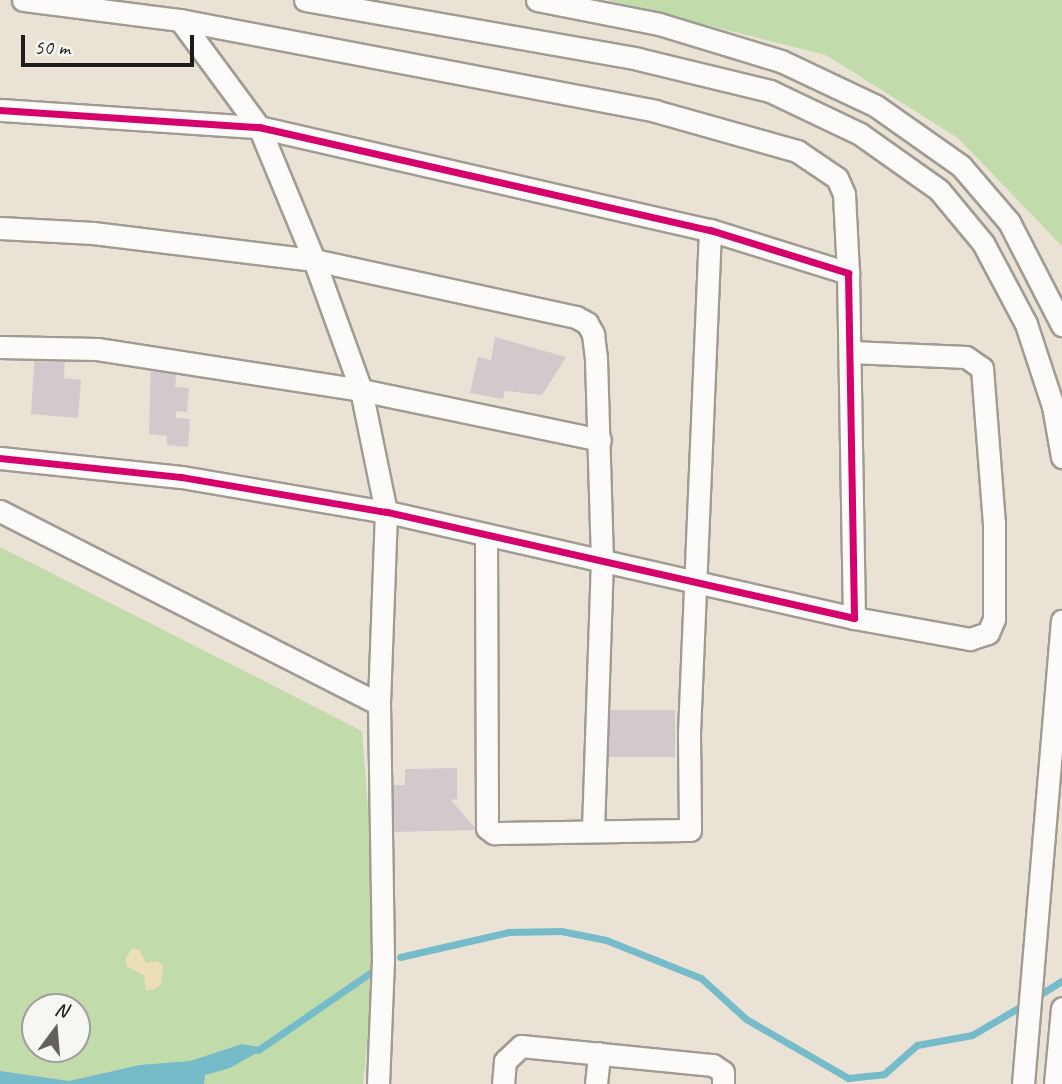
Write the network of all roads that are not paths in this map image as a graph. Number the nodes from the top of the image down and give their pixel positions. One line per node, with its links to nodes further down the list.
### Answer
1 (23, 0): 4 (street)
2 (305, 0): 17 (street)
3 (537, 0): 11 (street)
4 (180, 20): 6 (street); 10 (street)
5 (0, 110): 6 (street)
6 (259, 127): 8 (street); 9 (street)
7 (0, 228): 9 (street)
8 (710, 230): 10 (street); 22 (street)
9 (314, 260): 14 (street); 15 (street)
10 (848, 273): 13 (street)
11 (1062, 325)
12 (0, 348): 14 (street)
13 (852, 352): 23 (street); 23 (street)
14 (361, 390): 15 (street); 19 (street)
15 (600, 440): 21 (street)
16 (0, 457): 19 (street)
17 (1062, 457)
18 (0, 511): 25 (street)
19 (386, 512): 20 (street); 25 (street)
20 (486, 538): 21 (street); 26 (street)
21 (603, 559): 22 (street); 26 (street)
22 (697, 580): 23 (street); 26 (street)
23 (854, 618)
24 (1062, 621): 34 (street)
25 (379, 704): 30 (street)
26 (593, 831)
27 (1062, 1008): 29 (street)
28 (599, 1053): 31 (street); 32 (street); 33 (street)
29 (1056, 1075)
30 (378, 1084)
31 (503, 1084)
32 (596, 1084)
33 (723, 1084)
34 (1023, 1084)

